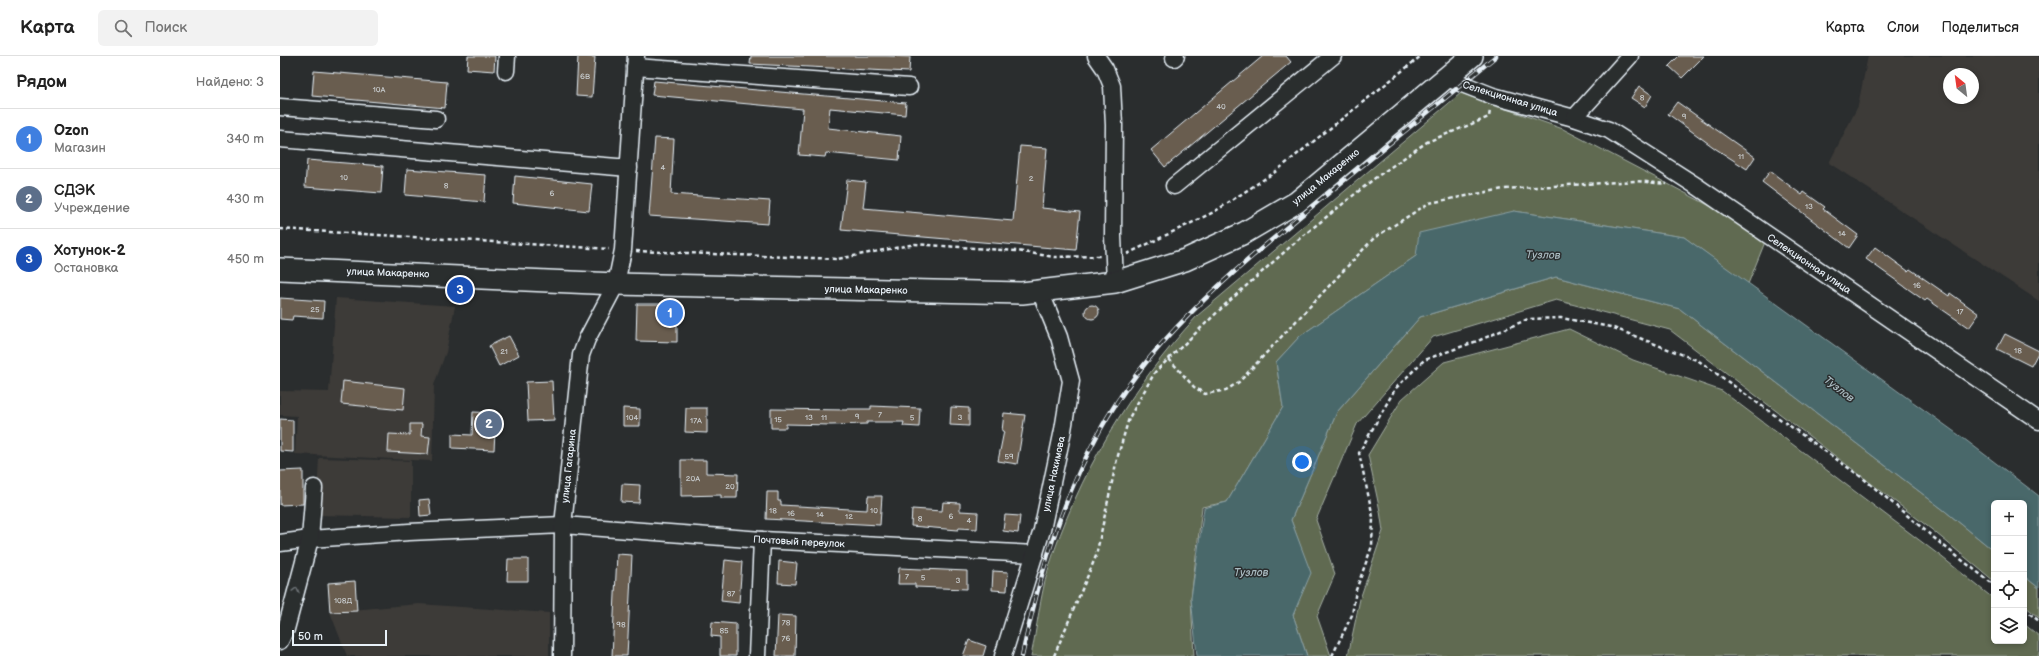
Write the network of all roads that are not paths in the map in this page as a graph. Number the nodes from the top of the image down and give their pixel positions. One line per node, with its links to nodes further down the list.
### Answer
1 (1096, 56): 15 (street)
2 (1333, 56): 13 (street)
3 (1472, 56): 6 (main road, улица Макаренко)
4 (1630, 56): 9 (street)
5 (636, 62): 7 (street); 12 (street)
6 (1447, 78): 9 (street, Селекционная улица); 15 (main road, улица Макаренко)
7 (909, 87)
8 (280, 107): 10 (street)
9 (1574, 118): 18 (street, Селекционная улица)
10 (436, 119)
11 (280, 139): 12 (street)
12 (629, 168): 16 (street)
13 (1174, 186)
14 (280, 269): 16 (main road, улица Макаренко)
15 (1115, 282): 17 (main road, улица Макаренко)
16 (616, 284): 17 (main road, улица Макаренко); 20 (street, улица Гагарина)
17 (1040, 291): 24 (street, улица Нахимова)
18 (2039, 421)
19 (314, 488): 21 (street)
20 (563, 525): 21 (street, Почтовый переулок); 22 (street, Почтовый переулок); 26 (street, улица Гагарина)
21 (310, 539): 23 (street, Почтовый переулок); 25 (street, one-way to 21)
22 (762, 540): 24 (street, Почтовый переулок); 27 (street)
23 (280, 543)
24 (1035, 554): 28 (street, улица Нахимова)
25 (280, 641)
26 (562, 656)
27 (758, 656)
28 (1003, 656)

